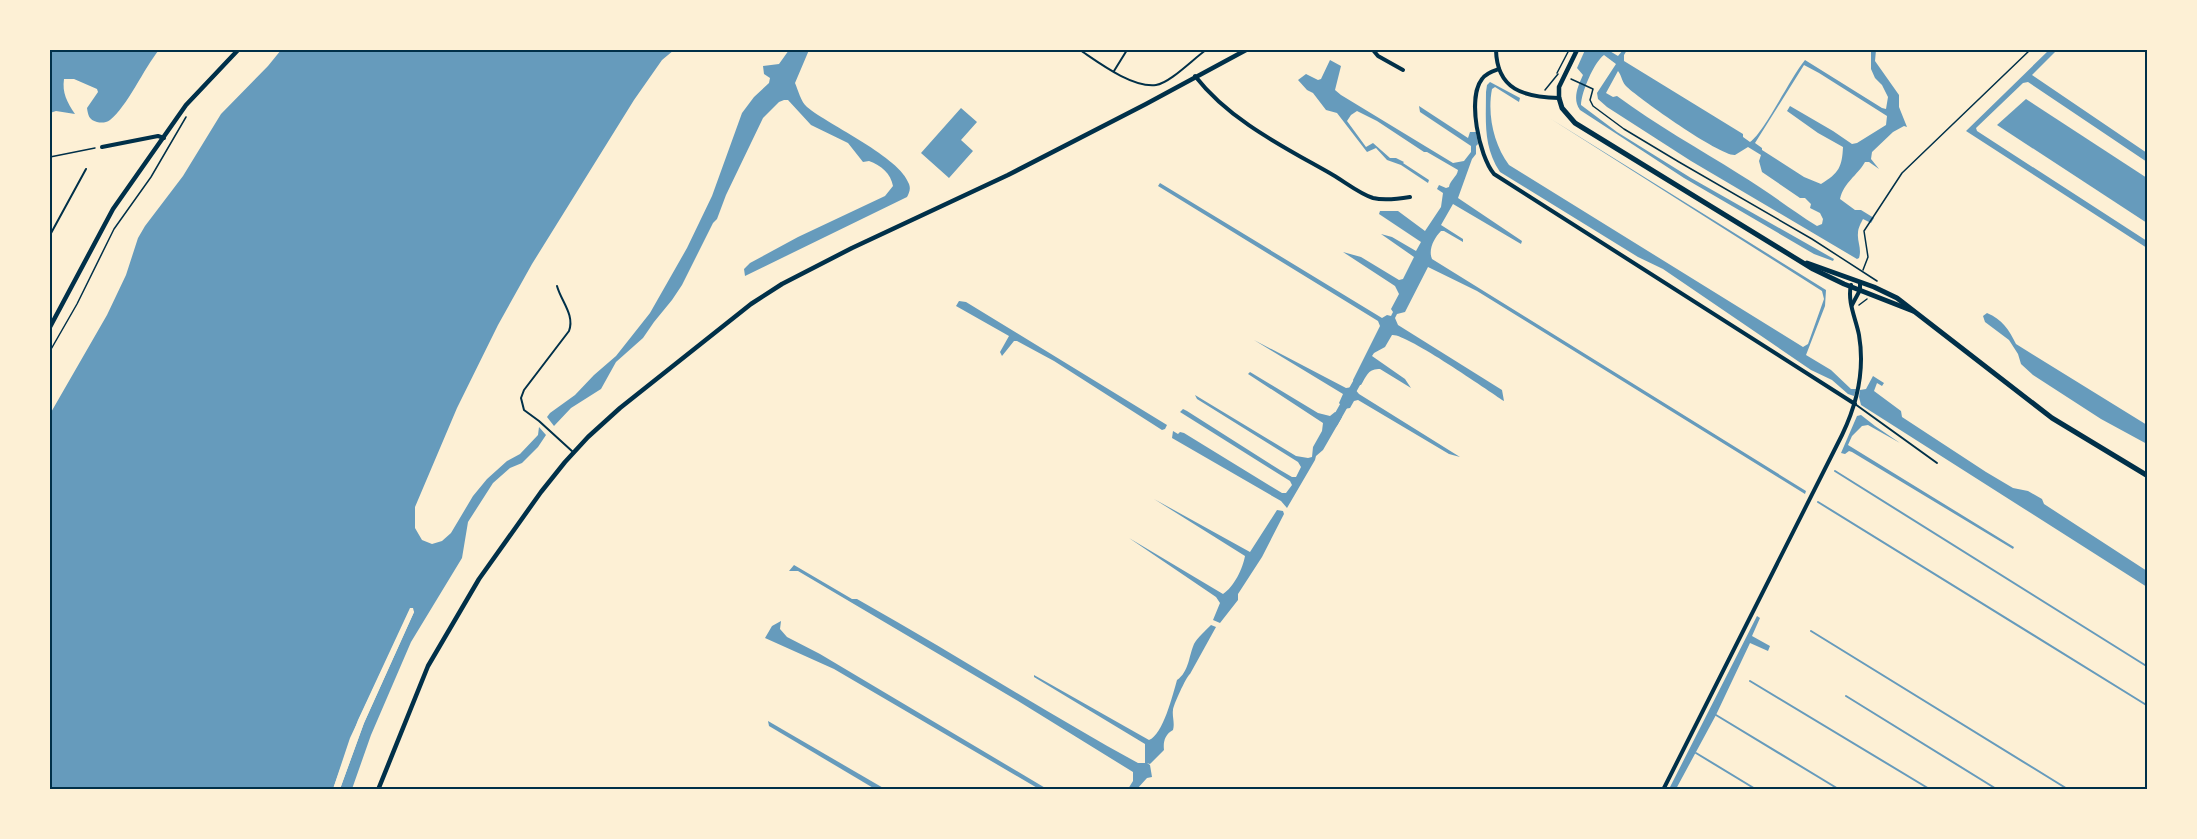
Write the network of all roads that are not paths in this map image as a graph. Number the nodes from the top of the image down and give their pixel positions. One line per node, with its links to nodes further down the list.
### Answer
1 (238, 50): 16 (street)
2 (1080, 50): 9 (lane)
3 (1127, 50): 13 (lane)
4 (1206, 50): 13 (lane)
5 (1246, 50): 10 (street)
6 (1373, 50): 12 (street)
7 (1496, 50): 11 (street)
8 (1578, 50): 15 (street)
9 (1085, 51): 13 (lane)
10 (1232, 52): 14 (street)
11 (1499, 69): 15 (street); 29 (street)
12 (1403, 70)
13 (1114, 71)
14 (1194, 76): 19 (street); 30 (street)
15 (1559, 98): 21 (main road)
16 (164, 138): 17 (street); 28 (street)
17 (102, 147)
18 (86, 169): 20 (lane)
19 (1410, 197)
20 (50, 235)
21 (1803, 262): 22 (main road); 24 (main road)
22 (1858, 281): 24 (street); 25 (street); 27 (main road)
23 (557, 286): 30 (lane)
24 (1850, 286): 25 (main road); 26 (street)
25 (1860, 290): 26 (street); 27 (main road)
26 (1851, 305): 29 (street)
27 (1914, 310): 32 (main road)
28 (50, 327)
29 (1854, 404): 31 (lane); 34 (street)
30 (573, 452): 33 (street)
31 (1937, 463)
32 (2148, 476)
33 (378, 789)
34 (1663, 789)

